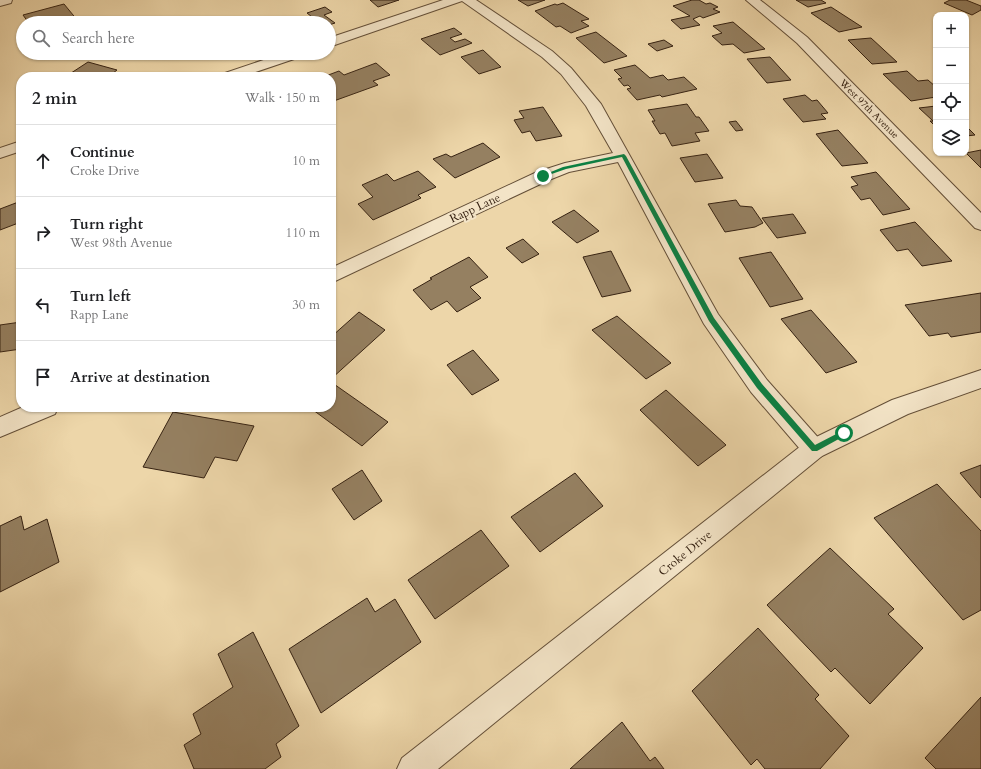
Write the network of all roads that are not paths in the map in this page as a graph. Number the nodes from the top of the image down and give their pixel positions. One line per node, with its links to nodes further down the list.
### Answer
1 (6, 0): 5 (street)
2 (456, 0): 6 (street)
3 (467, 0): 11 (street)
4 (752, 0): 12 (street, West 97th Avenue)
5 (0, 2)
6 (336, 41)
7 (277, 60): 8 (street)
8 (242, 72)
9 (16, 148): 10 (street)
10 (0, 153)
11 (624, 156): 13 (street, Rapp Lane); 17 (street)
12 (981, 224)
13 (336, 274)
14 (981, 379): 17 (street, Croke Drive)
15 (35, 412): 16 (street)
16 (0, 427)
17 (814, 449): 18 (street, Croke Drive)
18 (413, 769)

